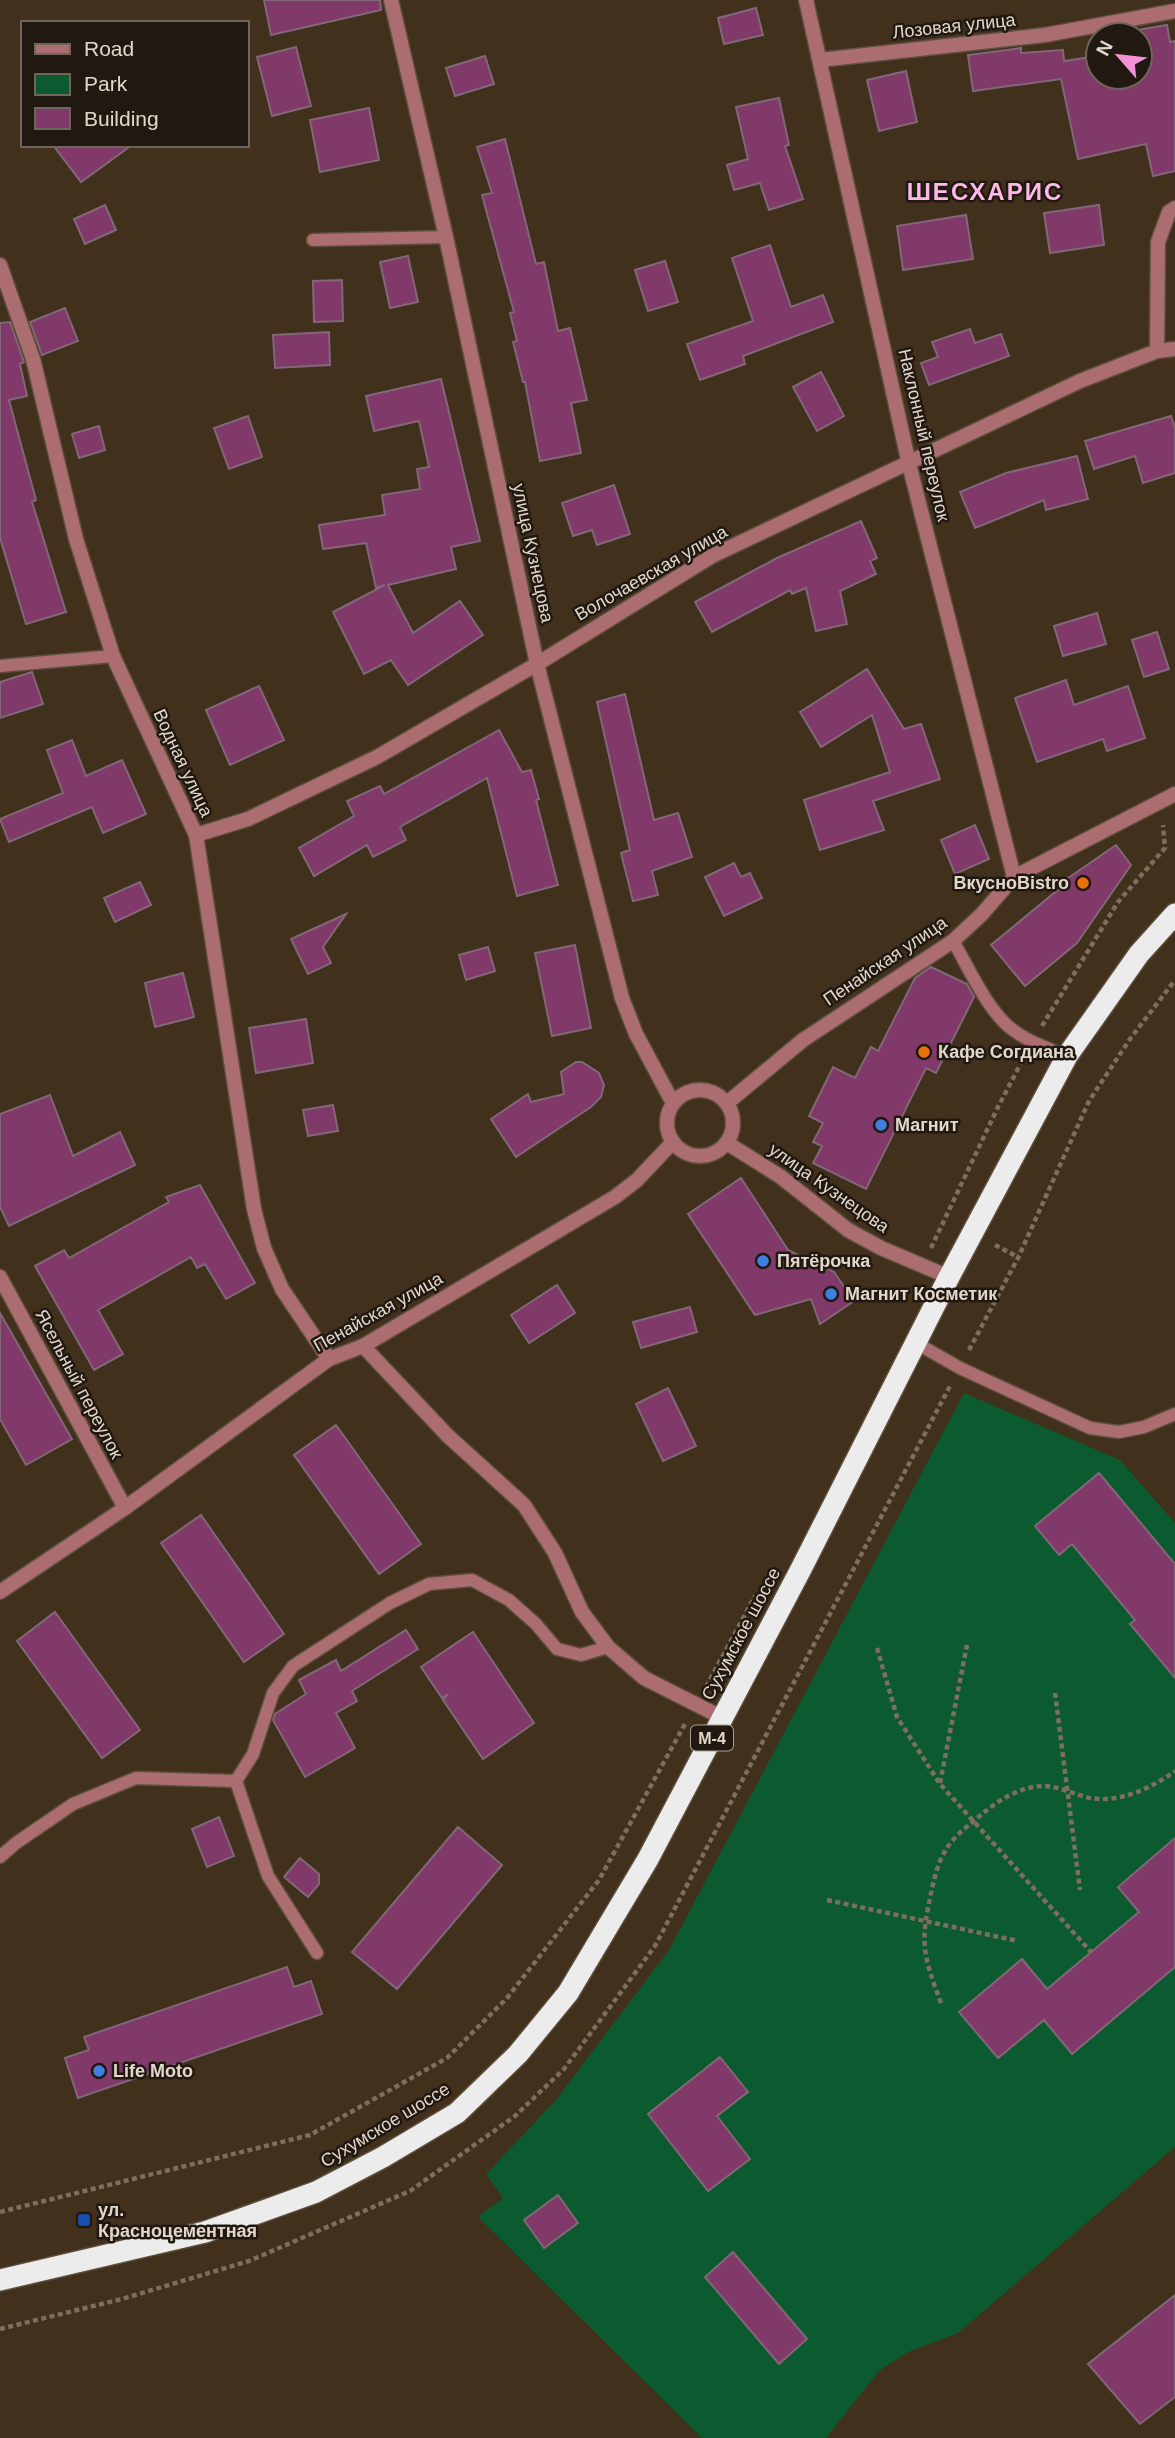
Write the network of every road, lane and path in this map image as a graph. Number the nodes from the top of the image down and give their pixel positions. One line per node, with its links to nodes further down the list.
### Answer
1 (391, 0): 6 (street, улица Кузнецова)
2 (806, 0): 4 (street, Наклонный переулок)
3 (1175, 11): 4 (street, Лозовая улица)
4 (820, 60): 11 (street, Наклонный переулок)
5 (1175, 208): 10 (street)
6 (446, 236): 7 (lane); 13 (street, улица Кузнецова)
7 (313, 240)
8 (0, 265): 12 (street, Водная улица)
9 (1175, 349): 10 (street, Волочаевская улица)
10 (1157, 351): 11 (street, Волочаевская улица)
11 (909, 464): 13 (street, Волочаевская улица); 18 (street, Наклонный переулок)
12 (113, 656): 14 (lane); 17 (street, Водная улица)
13 (537, 664): 17 (street, Волочаевская улица); 23 (street, улица Кузнецова)
14 (0, 666)
15 (1175, 794): 16 (street, Пенайская улица)
16 (1160, 803): 18 (street, Пенайская улица); 21 (path)
17 (196, 835): 32 (street, Водная улица)
18 (1014, 877): 20 (street, Пенайская улица)
19 (1175, 914): 22 (highway, Сухумское шоссе / М-4)
20 (953, 940): 21 (lane); 24 (street, Пенайская улица)
21 (1032, 1042): 22 (lane); 27 (path)
22 (1067, 1056): 28 (highway, Сухумское шоссе / М-4)
23 (673, 1103): 24 (street); 25 (street)
24 (727, 1103): 26 (street)
25 (673, 1142): 26 (street); 31 (street, Пенайская улица)
26 (727, 1143): 27 (street, улица Кузнецова)
27 (922, 1266): 28 (street, улица Кузнецова)
28 (949, 1277): 30 (highway, Сухумское шоссе / М-4)
29 (0, 1278): 34 (street, Ясельный переулок)
30 (916, 1343): 33 (lane); 42 (highway, Сухумское шоссе / М-4)
31 (363, 1346): 32 (street, Пенайская улица); 38 (street)
32 (329, 1359): 34 (street, Пенайская улица)
33 (1175, 1413)
34 (125, 1508): 35 (street, Пенайская улица)
35 (0, 1592)
36 (756, 1594): 41 (path)
37 (967, 1645): 45 (path)
38 (608, 1647): 41 (street); 44 (lane)
39 (877, 1648): 45 (path)
40 (1055, 1693): 46 (path)
41 (696, 1704): 42 (street); 56 (path)
42 (723, 1718): 57 (highway, Сухумское шоссе / М-4)
43 (1175, 1771): 46 (path)
44 (236, 1781): 48 (lane); 54 (lane)
45 (940, 1784): 47 (path)
46 (1068, 1791): 47 (path); 49 (path)
47 (973, 1821): 51 (path); 53 (path)
48 (0, 1857)
49 (1080, 1890)
50 (827, 1900): 51 (path)
51 (925, 1921): 52 (path); 55 (path)
52 (1017, 1941)
53 (1091, 1952)
54 (317, 1953)
55 (941, 2003)
56 (0, 2212)
57 (0, 2280)

